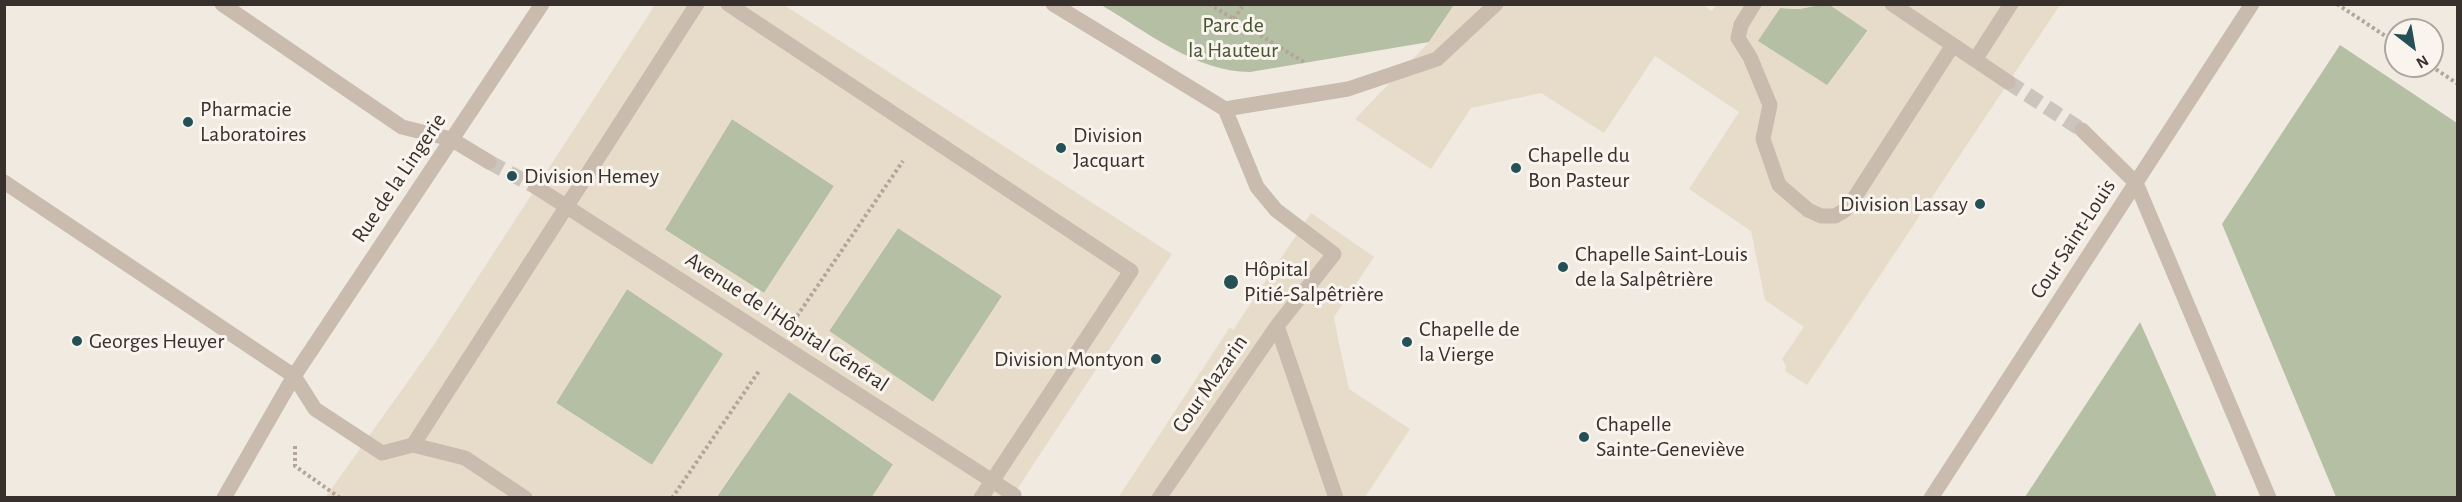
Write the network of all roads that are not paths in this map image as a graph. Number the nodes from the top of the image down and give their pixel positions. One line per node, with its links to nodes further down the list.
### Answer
1 (222, 4): 16 (lane)
2 (542, 4): 16 (lane, Rue de la Lingerie)
3 (697, 4): 21 (lane)
4 (728, 4): 25 (lane)
5 (1053, 4): 14 (lane)
6 (1496, 4): 14 (lane)
7 (1754, 4): 11 (lane)
8 (1892, 4): 11 (lane)
9 (2011, 4): 12 (lane)
10 (2252, 4): 19 (lane, Cour Saint-Louis)
11 (1953, 45): 12 (lane)
12 (1975, 60): 13 (lane)
13 (2008, 81)
14 (1225, 109): 22 (lane)
15 (2082, 130): 19 (lane)
16 (451, 139): 17 (lane); 23 (lane, Rue de la Lingerie)
17 (489, 162)
18 (4, 182): 23 (lane)
19 (2136, 183): 32 (lane, Cour Saint-Louis); 33 (lane)
20 (536, 187): 21 (lane, Avenue de l'Hôpital Général)
21 (568, 206): 24 (lane); 25 (lane, Avenue de l'Hôpital Général)
22 (1277, 326): 30 (lane, Cour Mazarin); 31 (lane, Cour Mazarin)
23 (294, 376): 24 (lane); 27 (lane, Rue de la Lingerie)
24 (413, 445): 28 (lane)
25 (991, 482): 26 (lane, Avenue de l'Hôpital Général); 29 (lane)
26 (1014, 495)
27 (224, 498)
28 (525, 498)
29 (981, 498)
30 (1159, 498)
31 (1336, 498)
32 (1931, 498)
33 (2269, 498)

